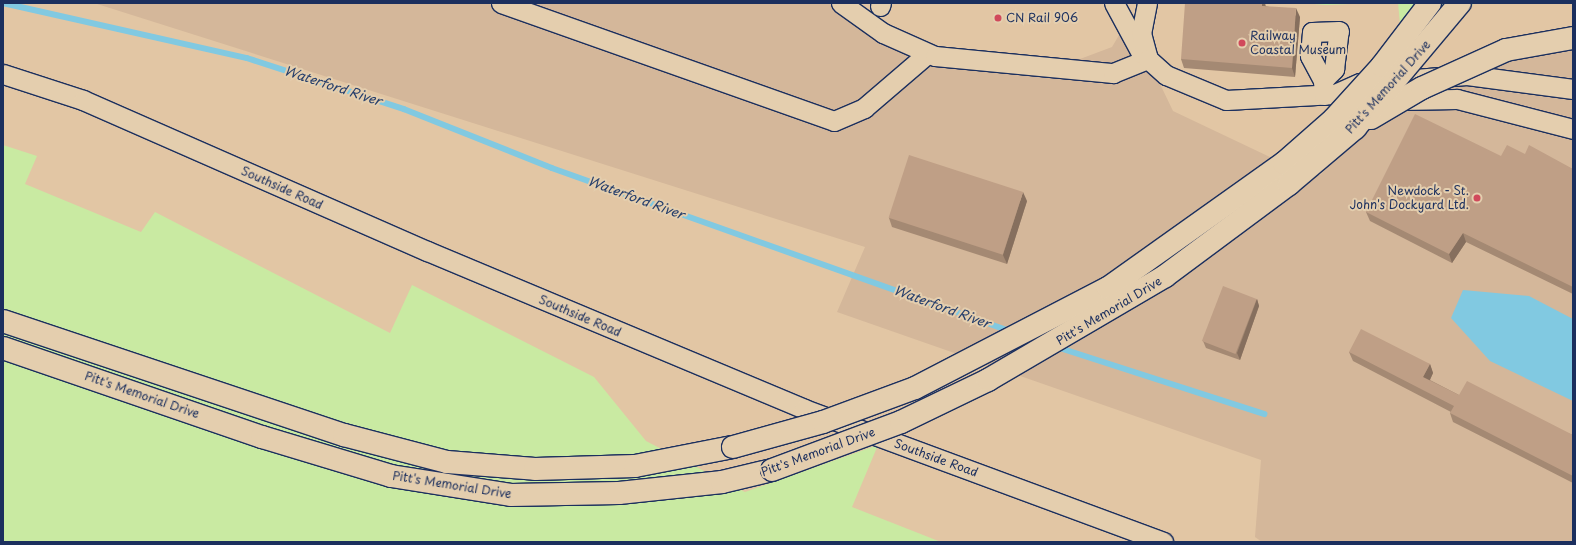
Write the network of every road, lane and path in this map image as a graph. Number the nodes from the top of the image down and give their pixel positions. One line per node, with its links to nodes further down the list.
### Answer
1 (501, 3): 8 (street)
2 (841, 3): 8 (street)
3 (1114, 3): 9 (street)
4 (1147, 3): 9 (street)
5 (1430, 3): 15 (highway, Pitt's Memorial Drive, bridge)
6 (1460, 3): 13 (highway, Pitt's Memorial Drive, bridge)
7 (1573, 38): 13 (highway, bridge)
8 (927, 54): 9 (street)
9 (1148, 59): 12 (street)
10 (3, 74): 17 (street, Southside Road)
11 (1573, 89): 12 (street)
12 (1328, 90): 14 (street)
13 (1355, 128): 16 (highway, Pitt's Memorial Drive, bridge)
14 (1573, 129)
15 (3, 321)
16 (3, 348)
17 (1163, 542)

